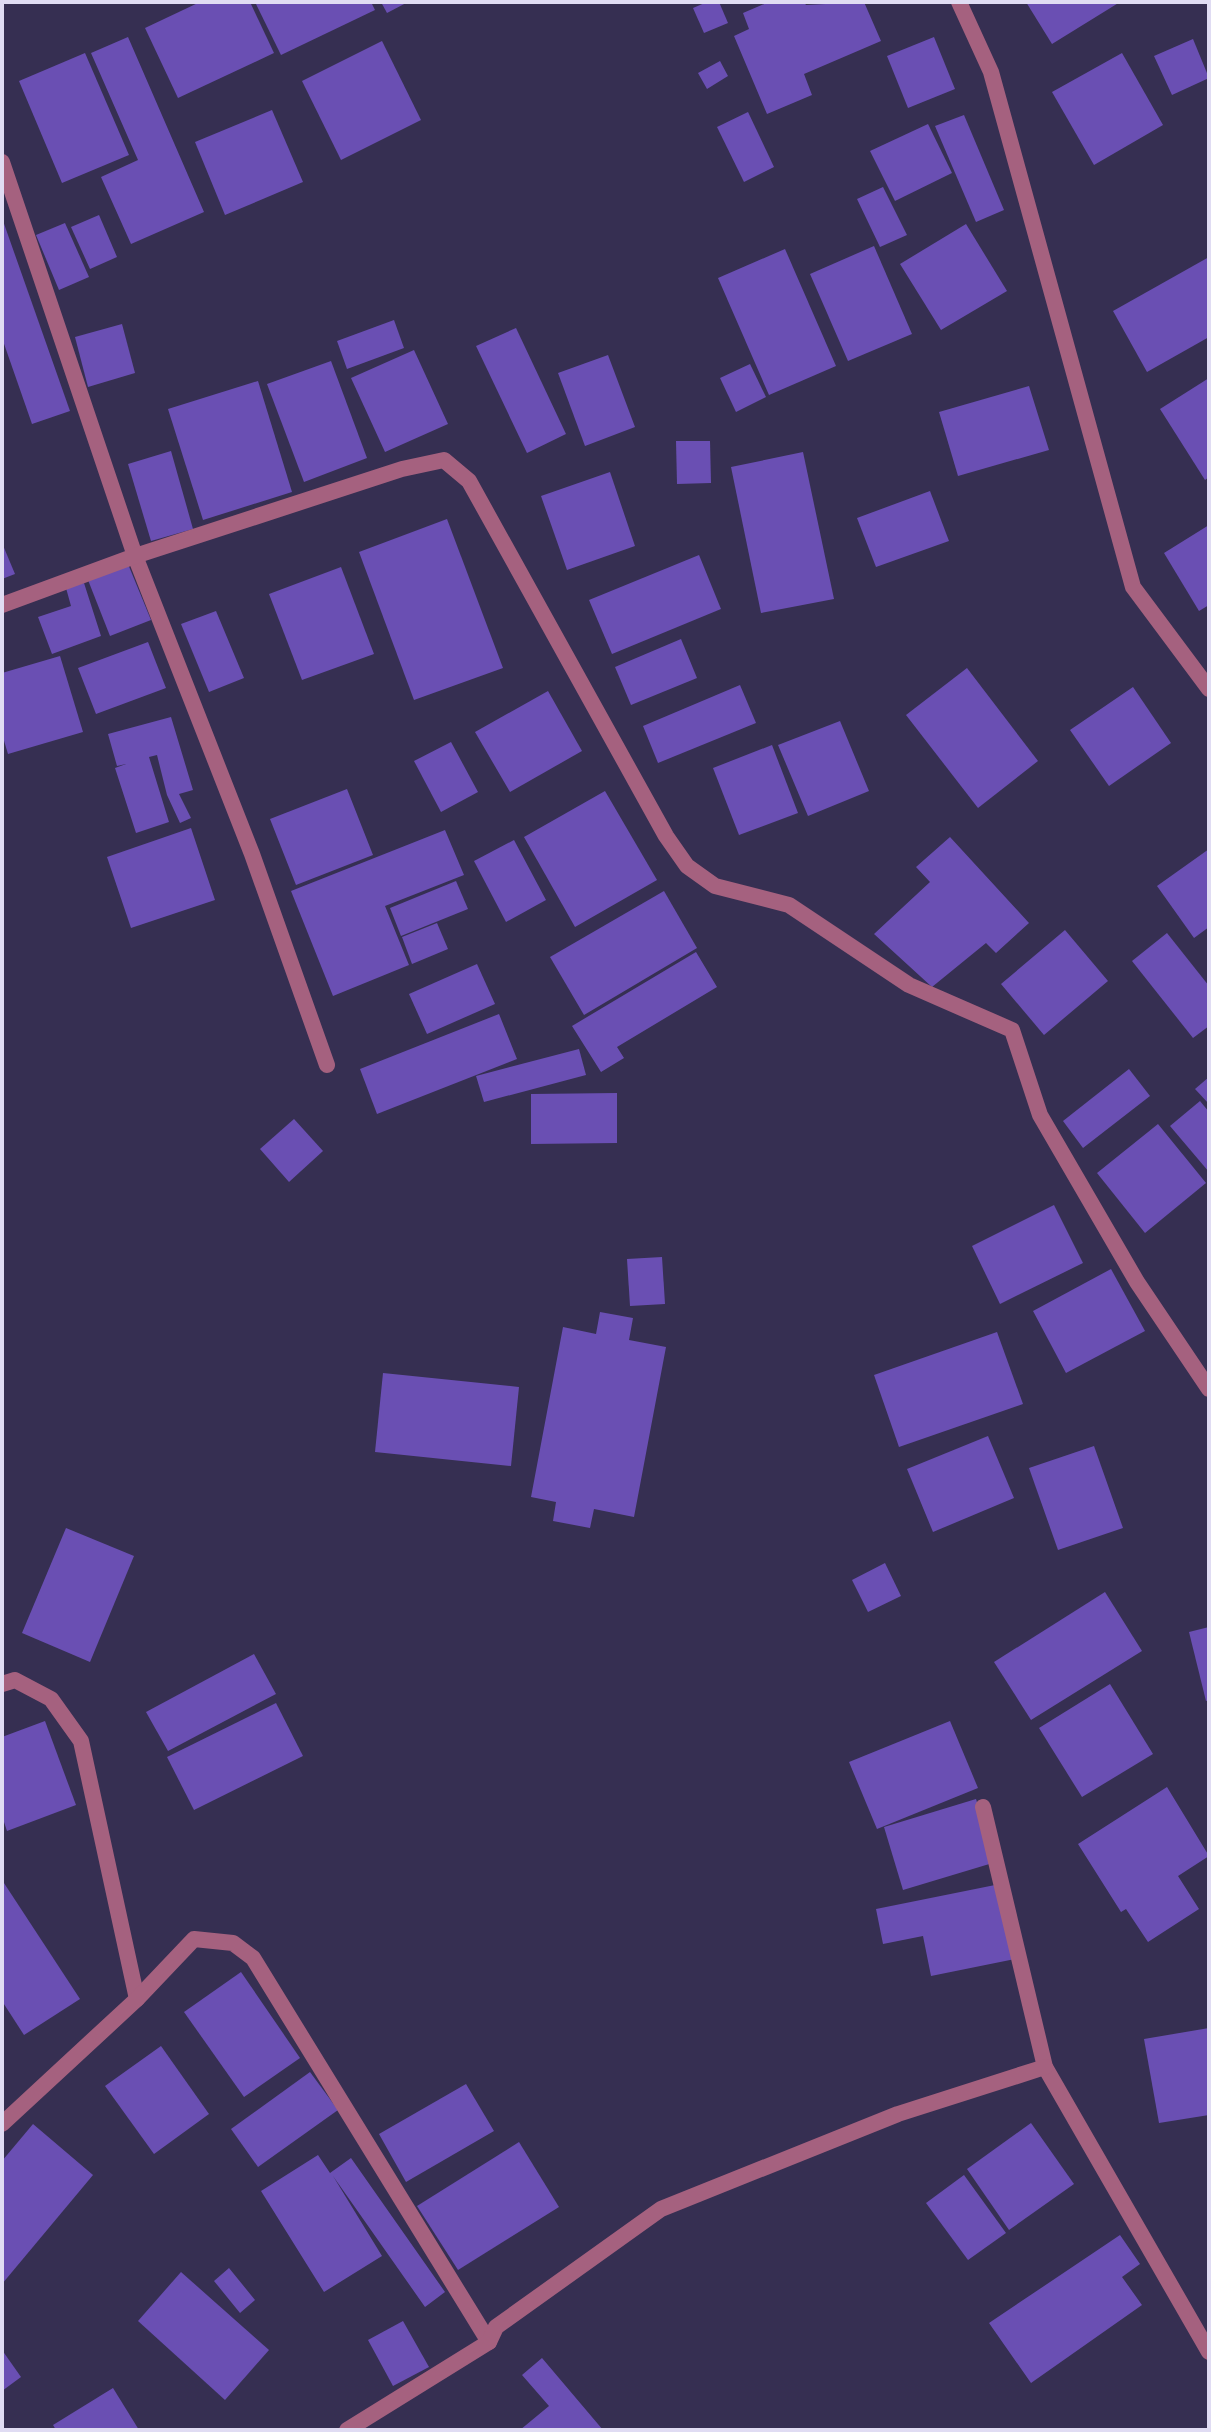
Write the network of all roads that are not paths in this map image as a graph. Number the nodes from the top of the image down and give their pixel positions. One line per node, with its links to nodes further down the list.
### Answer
1 (959, 2): 5 (street)
2 (2, 162): 3 (street)
3 (135, 556): 4 (street); 6 (street); 7 (street)
4 (2, 605)
5 (1209, 689)
6 (327, 1065)
7 (1209, 1389)
8 (2, 1684): 10 (street)
9 (983, 1807): 11 (street)
10 (137, 1999): 12 (street); 13 (street)
11 (1045, 2067): 13 (street); 14 (street)
12 (2, 2124)
13 (489, 2342): 15 (street)
14 (1209, 2352)
15 (347, 2430)

